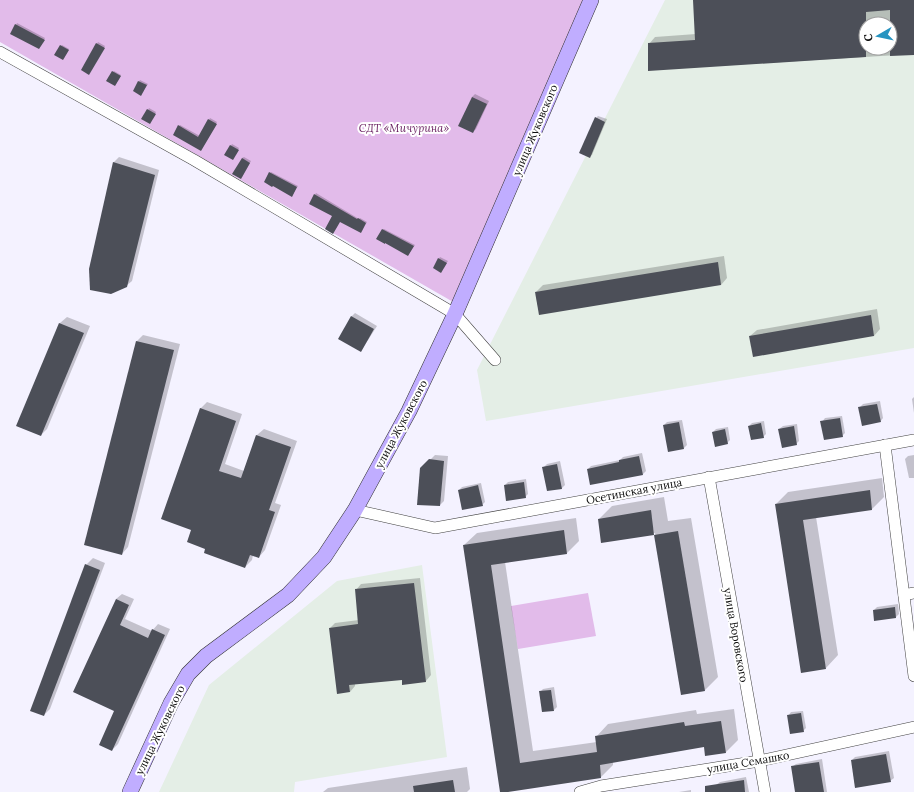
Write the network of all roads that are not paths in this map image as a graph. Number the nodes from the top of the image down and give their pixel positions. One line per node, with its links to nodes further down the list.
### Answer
1 (591, 0): 3 (main road, улица Жуковского)
2 (0, 52): 3 (street)
3 (455, 314): 4 (street); 8 (main road, улица Жуковского)
4 (495, 360)
5 (914, 440): 6 (street, Осетинская улица)
6 (885, 445): 7 (street, Осетинская улица); 9 (street)
7 (709, 477): 8 (street, Осетинская улица); 12 (street, улица Воровского)
8 (355, 510): 13 (main road, улица Жуковского)
9 (909, 594): 10 (street)
10 (914, 676)
11 (914, 727): 12 (street, улица Семашко)
12 (759, 761): 14 (street, улица Семашко); 15 (street, улица Воровского)
13 (130, 792)
14 (580, 792)
15 (765, 792)

